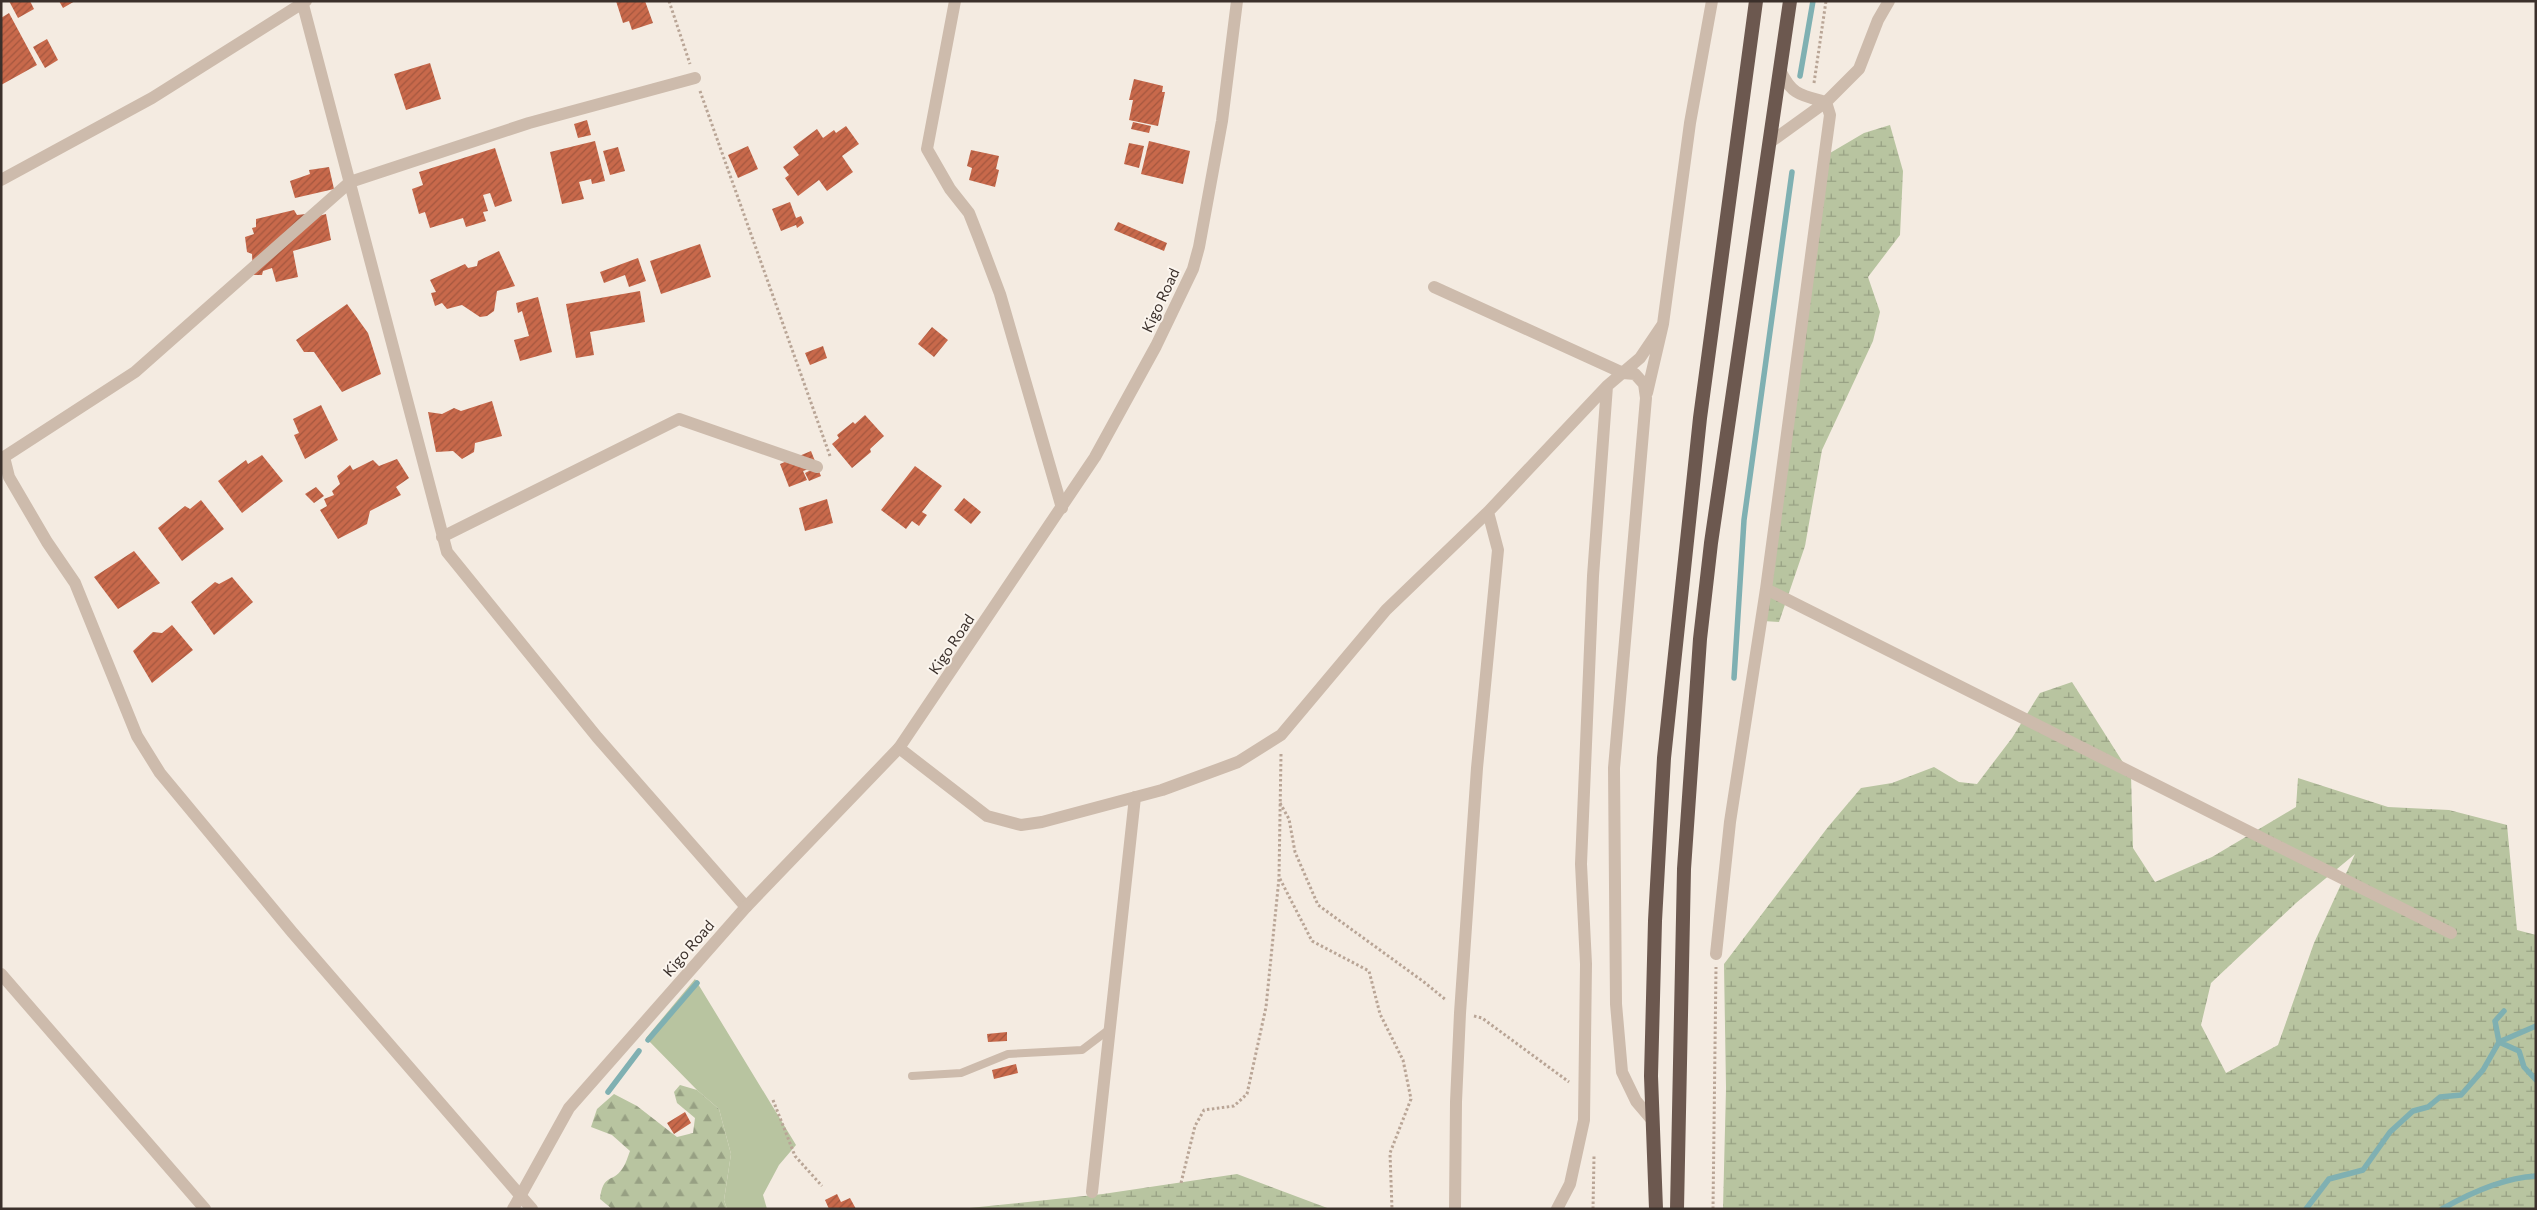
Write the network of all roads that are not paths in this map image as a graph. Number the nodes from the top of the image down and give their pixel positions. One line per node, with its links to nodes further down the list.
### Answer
1 (955, 1): 20 (street)
2 (1237, 1): 20 (street, Kigo Road)
3 (1712, 1): 15 (street)
4 (1756, 1): 32 (highway)
5 (1790, 1): 8 (highway)
6 (1889, 1): 10 (street)
7 (304, 2): 12 (street); 13 (street)
8 (1780, 70): 10 (street); 11 (highway)
9 (695, 78): 13 (street)
10 (1826, 102): 11 (street); 23 (street)
11 (1769, 144): 41 (highway)
12 (1, 180)
13 (350, 182): 22 (street); 34 (street)
14 (1434, 287): 16 (street)
15 (1663, 324): 16 (street); 18 (street)
16 (1623, 373): 17 (street); 18 (street)
17 (1607, 386): 21 (street); 39 (street)
18 (1646, 398): 32 (street)
19 (817, 467): 22 (street)
20 (1062, 508): 24 (street, Kigo Road)
21 (1488, 512): 25 (street); 38 (street)
22 (442, 537): 26 (street)
23 (1766, 589): 27 (street); 28 (street)
24 (899, 748): 25 (street); 26 (street, Kigo Road)
25 (1135, 797): 30 (street)
26 (746, 907): 34 (street, Kigo Road)
27 (2451, 933)
28 (1716, 954)
29 (1, 974): 35 (street)
30 (1111, 1028): 31 (lane); 33 (street)
31 (912, 1076)
32 (1653, 1122): 40 (highway)
33 (1092, 1192)
34 (520, 1195): 36 (street, Kigo Road); 37 (street)
35 (205, 1209)
36 (513, 1209)
37 (532, 1209)
38 (1455, 1209)
39 (1557, 1209)
40 (1656, 1209)
41 (1677, 1209)

